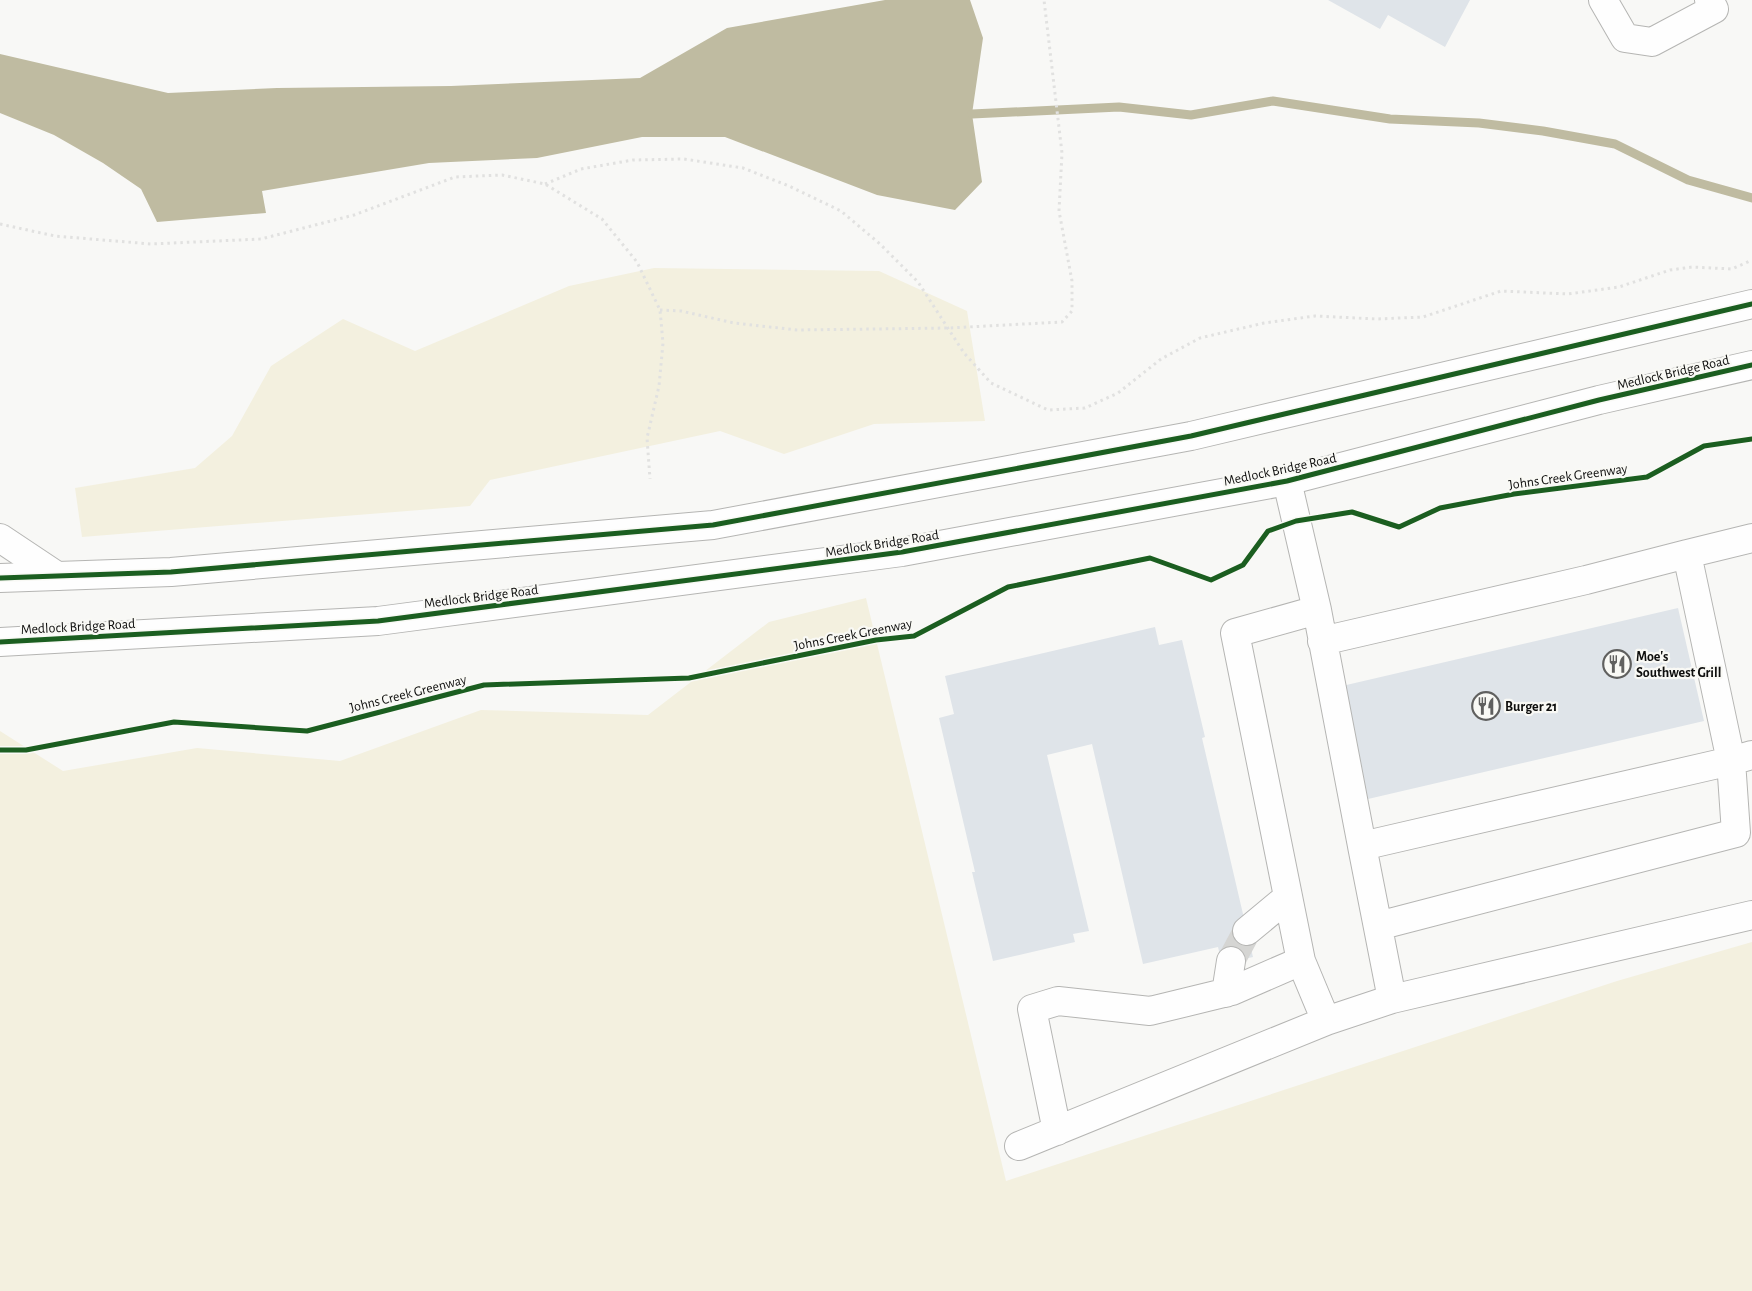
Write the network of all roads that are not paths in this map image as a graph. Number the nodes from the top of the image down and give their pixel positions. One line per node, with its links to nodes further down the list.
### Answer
1 (1602, 0): 2 (main road)
2 (1709, 0)
3 (1752, 304): 9 (main road)
4 (1752, 365): 5 (main road, Medlock Bridge Road)
5 (1287, 481): 11 (main road); 13 (main road, Medlock Bridge Road)
6 (0, 538): 9 (main road)
7 (1752, 538): 8 (main road)
8 (1687, 554): 12 (main road); 14 (main road)
9 (57, 576): 10 (main road)
10 (0, 578)
11 (1316, 610): 12 (main road); 16 (main road)
12 (1322, 640): 15 (main road)
13 (0, 642)
14 (1742, 758): 15 (main road); 18 (main road)
15 (1362, 846): 18 (main road)
16 (1288, 897): 19 (main road); 21 (main road)
17 (1752, 915): 23 (main road)
18 (1378, 926): 23 (main road)
19 (1247, 931)
20 (1231, 962): 22 (main road)
21 (1301, 962): 22 (main road); 24 (main road)
22 (1226, 993): 25 (main road)
23 (1392, 1000): 24 (main road)
24 (1326, 1022): 25 (main road)
25 (1057, 1131): 26 (main road)
26 (1019, 1146)

